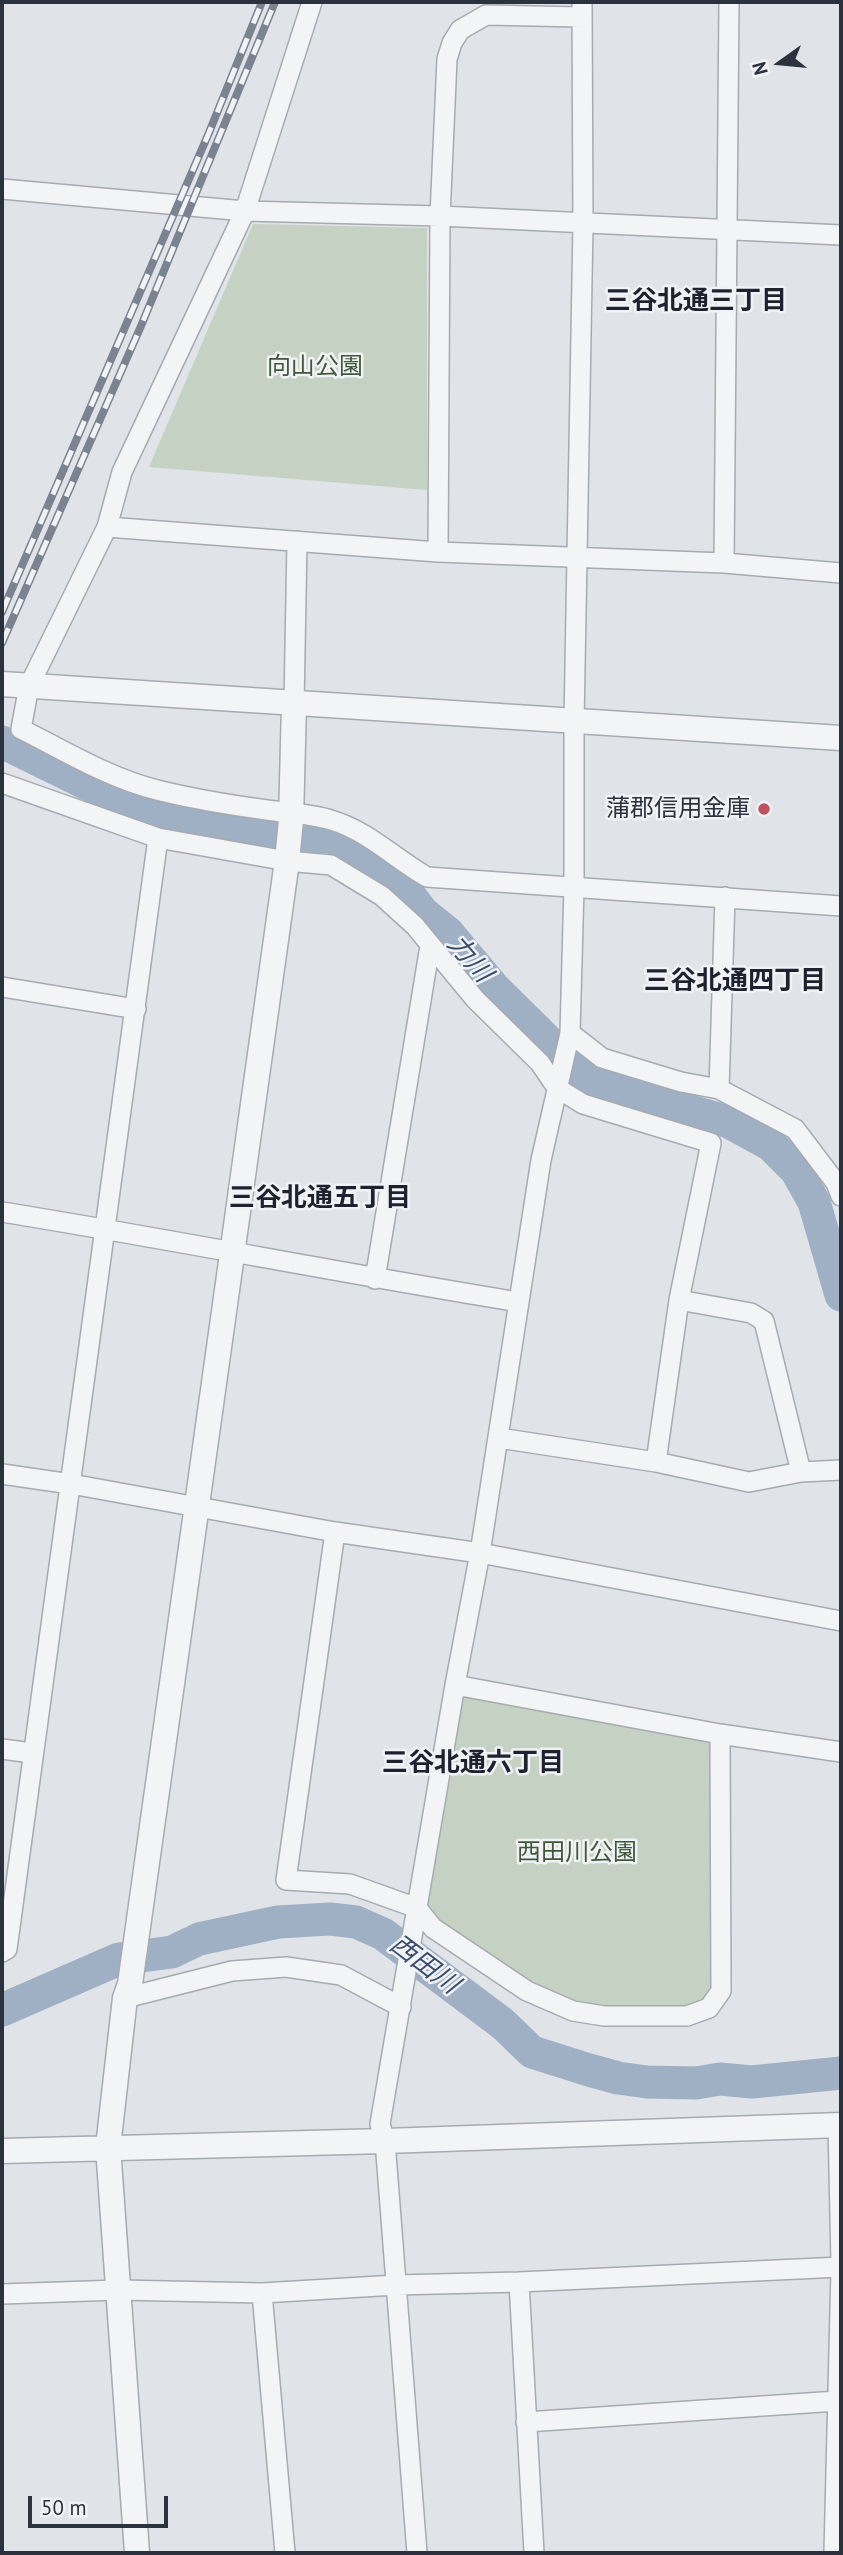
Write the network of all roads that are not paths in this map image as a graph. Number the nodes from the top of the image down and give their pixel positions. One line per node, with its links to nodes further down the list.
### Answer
1 (312, 2): 5 (street)
2 (729, 2): 8 (street)
3 (582, 9): 6 (street); 7 (street)
4 (2, 189): 5 (street)
5 (245, 211): 6 (street); 10 (street)
6 (440, 216): 7 (street); 12 (street)
7 (583, 224): 8 (street); 13 (street)
8 (727, 229): 9 (street); 14 (street)
9 (841, 235)
10 (107, 527): 11 (street); 17 (street)
11 (297, 541): 12 (street); 18 (street)
12 (438, 552): 13 (street)
13 (577, 558): 14 (street); 19 (street)
14 (724, 563): 15 (street)
15 (841, 573)
16 (2, 684): 17 (street)
17 (29, 686): 18 (street); 22 (street)
18 (294, 704): 19 (street); 22 (street)
19 (575, 722): 20 (street); 25 (street)
20 (841, 738)
21 (2, 783): 23 (street)
22 (291, 817): 24 (street); 25 (street)
23 (158, 838): 24 (street); 30 (street)
24 (287, 860): 28 (street); 37 (street)
25 (574, 887): 26 (street); 31 (street)
26 (725, 897): 27 (street); 33 (street)
27 (841, 906)
28 (430, 946): 32 (street); 38 (street)
29 (2, 987): 30 (street)
30 (136, 1009): 36 (street)
31 (569, 1037): 32 (street); 33 (street)
32 (559, 1082): 39 (street); 40 (street)
33 (719, 1089): 34 (street)
34 (841, 1196)
35 (2, 1212): 36 (street)
36 (107, 1229): 37 (street); 46 (street)
37 (232, 1252): 38 (street); 47 (street)
38 (375, 1279): 40 (street)
39 (679, 1300): 42 (street); 44 (street)
40 (519, 1302): 41 (street)
41 (499, 1438): 42 (street); 49 (street)
42 (656, 1462): 44 (street)
43 (841, 1470): 44 (street)
44 (801, 1472)
45 (2, 1474): 46 (street)
46 (71, 1484): 47 (street); 55 (street)
47 (196, 1506): 48 (street); 58 (street)
48 (335, 1532): 49 (street); 56 (street)
49 (480, 1553): 50 (street); 51 (street)
50 (841, 1621)
51 (455, 1685): 52 (street); 56 (street)
52 (720, 1734): 54 (street); 56 (street)
53 (2, 1749): 55 (street)
54 (841, 1752)
55 (32, 1753): 57 (street)
56 (415, 1914): 59 (street)
57 (2, 1952)
58 (127, 1991): 59 (street); 62 (street)
59 (400, 2010): 61 (street)
60 (840, 2125): 61 (street); 64 (street)
61 (385, 2141): 62 (street); 66 (street)
62 (108, 2147): 63 (street); 67 (street)
63 (2, 2151)
64 (841, 2266): 65 (street); 70 (street)
65 (519, 2282): 66 (street); 71 (street)
66 (396, 2285): 68 (street); 74 (street)
67 (118, 2290): 68 (street); 69 (street); 72 (street)
68 (262, 2293): 73 (street)
69 (2, 2294)
70 (837, 2401): 71 (street); 76 (street)
71 (526, 2423): 75 (street)
72 (137, 2553)
73 (285, 2553)
74 (417, 2553)
75 (534, 2553)
76 (834, 2553)

